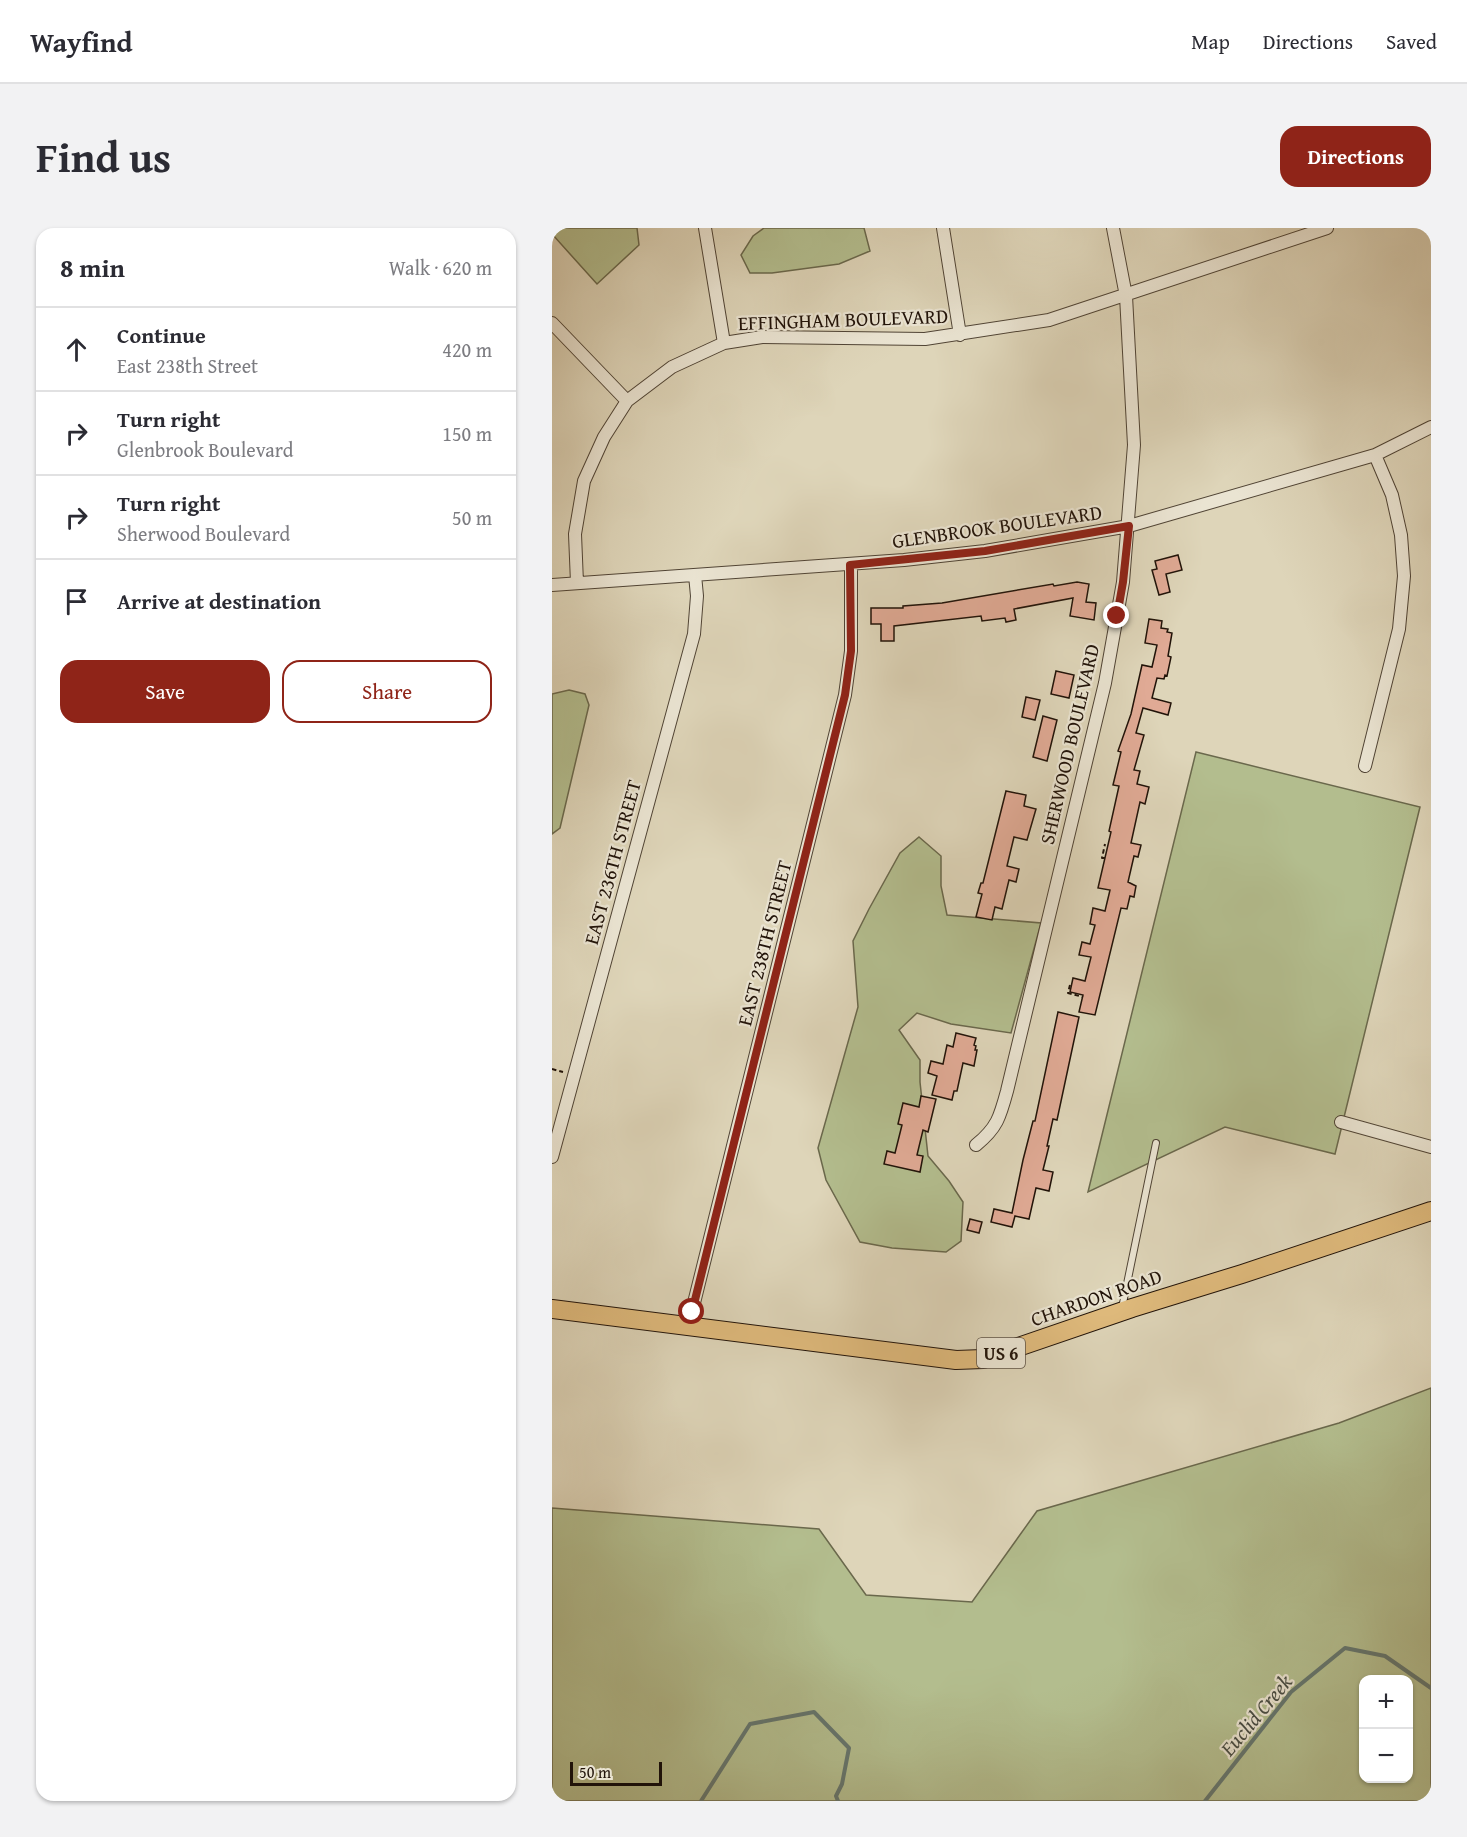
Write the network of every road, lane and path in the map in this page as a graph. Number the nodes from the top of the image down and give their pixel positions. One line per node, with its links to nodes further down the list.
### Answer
1 (705, 228): 8 (street)
2 (943, 228): 7 (street)
3 (1113, 228): 5 (street, SHERWOOD BOULEVARD)
4 (1327, 228): 5 (street, EFFINGHAM BOULEVARD)
5 (1126, 296): 7 (street, EFFINGHAM BOULEVARD); 12 (street, SHERWOOD BOULEVARD)
6 (552, 322): 9 (street)
7 (960, 335): 8 (street, EFFINGHAM BOULEVARD)
8 (724, 343): 9 (street, EFFINGHAM BOULEVARD)
9 (627, 401): 15 (street, EFFINGHAM BOULEVARD)
10 (1431, 427): 11 (street, GLENBROOK BOULEVARD)
11 (1375, 455): 12 (street, GLENBROOK BOULEVARD); 17 (street)
12 (1129, 526): 13 (street, GLENBROOK BOULEVARD); 24 (street, SHERWOOD BOULEVARD)
13 (850, 565): 14 (street, GLENBROOK BOULEVARD); 30 (street, EAST 238TH STREET)
14 (695, 575): 15 (street, GLENBROOK BOULEVARD); 26 (street, EAST 236TH STREET)
15 (577, 583): 16 (street, GLENBROOK BOULEVARD)
16 (552, 585)
17 (1365, 766)
18 (1106, 844): 19 (path)
19 (1105, 858)
20 (1070, 985): 21 (path)
21 (1083, 997)
22 (1341, 1122): 25 (street)
23 (1156, 1143): 29 (lane)
24 (976, 1145)
25 (1431, 1147)
26 (552, 1157)
27 (1431, 1211): 29 (main road, CHARDON ROAD / US 6)
28 (552, 1309): 30 (main road, CHARDON ROAD / US 6)
29 (1121, 1311): 30 (main road, CHARDON ROAD / US 6)
30 (688, 1327)

